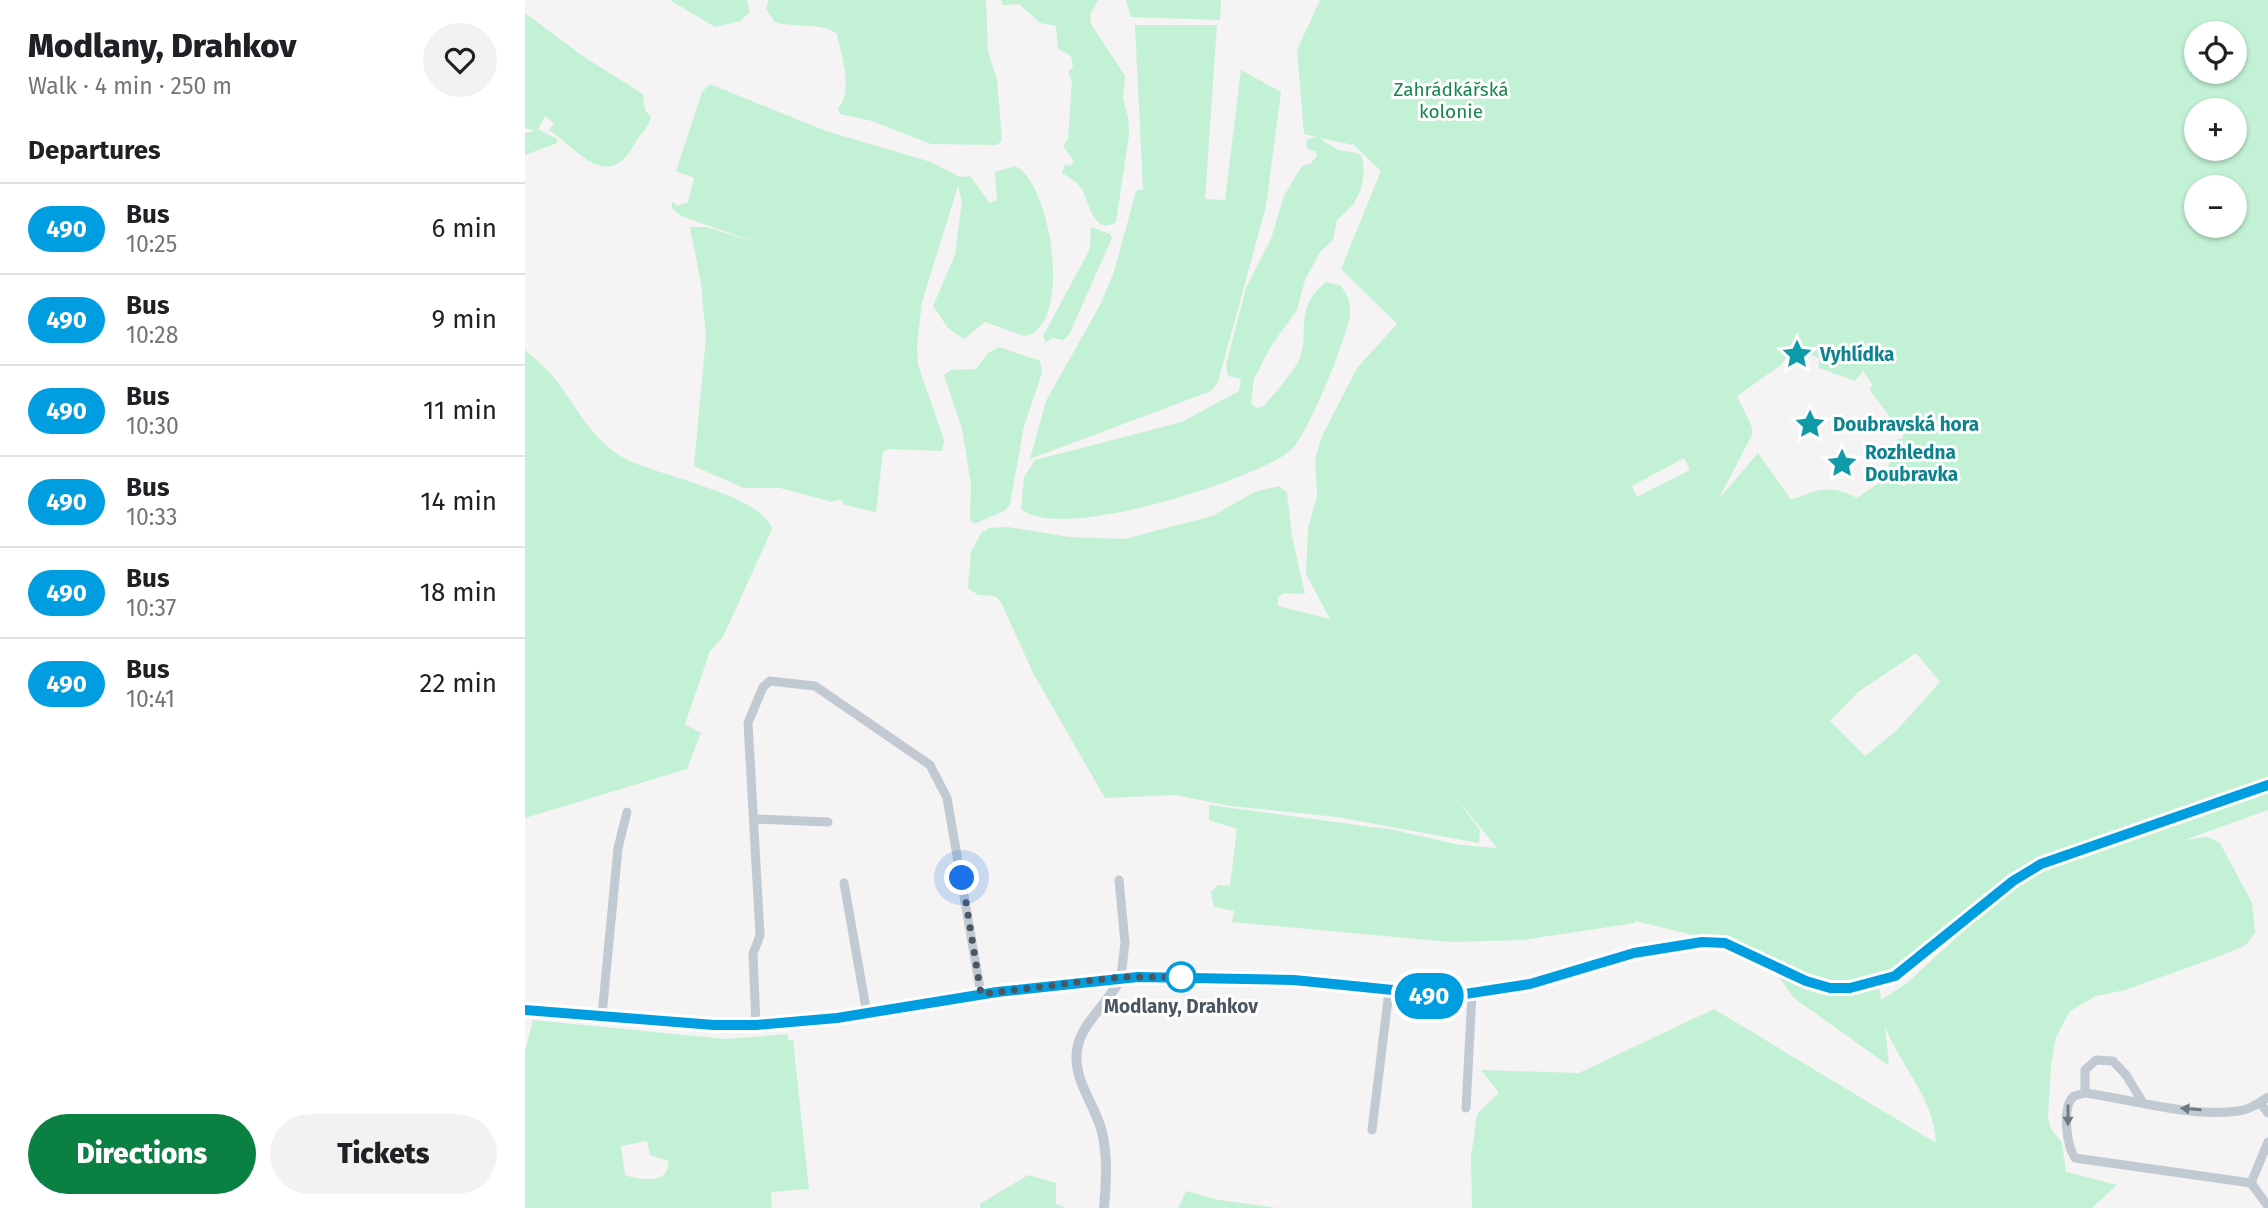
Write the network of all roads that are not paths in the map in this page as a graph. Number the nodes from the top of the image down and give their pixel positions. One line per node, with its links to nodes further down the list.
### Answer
1 (2268, 785): 10 (street)
2 (627, 812): 13 (street)
3 (754, 819): 4 (street); 9 (street); 14 (street)
4 (828, 822)
5 (1119, 880): 7 (street)
6 (844, 883): 12 (street)
7 (1121, 977): 8 (street); 9 (street); 24 (street)
8 (1389, 991): 10 (street); 20 (street)
9 (981, 994): 12 (street)
10 (1472, 995): 18 (street)
11 (525, 1010): 13 (street)
12 (867, 1014): 14 (street)
13 (601, 1015): 14 (street)
14 (756, 1025)
15 (2085, 1093): 17 (street); 17 (street); 22 (street, one-way to 22)
16 (2264, 1100): 17 (street, one-way to 17); 19 (street)
17 (2142, 1101)
18 (1466, 1108)
19 (2268, 1113)
20 (1372, 1130)
21 (2268, 1142): 22 (street)
22 (2251, 1183): 23 (street)
23 (2268, 1206)
24 (1104, 1208)

